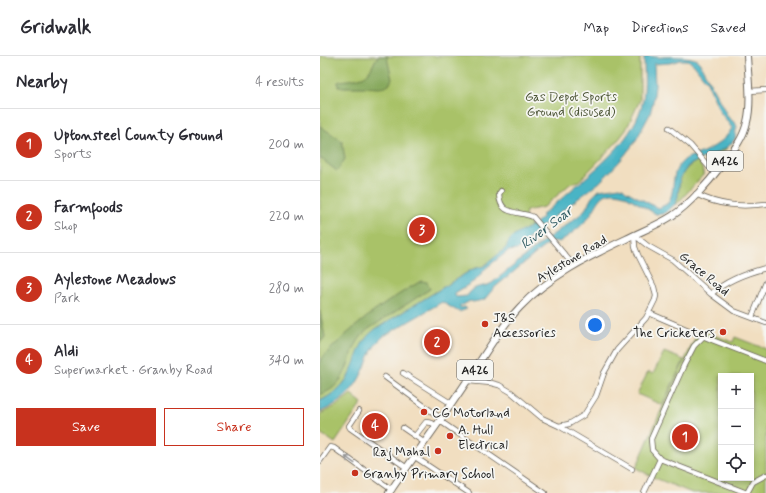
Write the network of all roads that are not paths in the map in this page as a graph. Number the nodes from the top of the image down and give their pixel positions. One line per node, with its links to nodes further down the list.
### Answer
1 (747, 56): 3 (main road, Aylestone Road / A426)
2 (766, 90): 3 (street)
3 (749, 91): 5 (main road, Aylestone Road / A426)
4 (669, 128): 5 (street)
5 (715, 174): 7 (main road, Aylestone Road / A426)
6 (501, 191): 10 (street)
7 (696, 194): 8 (street); 9 (main road, Aylestone Road / A426)
8 (766, 204)
9 (634, 235): 10 (main road, Aylestone Road / A426); 13 (street, Grace Road); 14 (street)
10 (574, 266): 20 (main road, Aylestone Road / A426)
11 (766, 268): 13 (street)
12 (766, 282): 15 (street)
13 (711, 294): 15 (street, Grace Road)
14 (650, 312): 17 (street); 27 (street)
15 (752, 318): 16 (street, Grace Road)
16 (766, 323)
17 (703, 337): 18 (street); 32 (street)
18 (766, 361)
19 (467, 366): 20 (street)
20 (474, 371): 23 (main road, Aylestone Road / A426)
21 (403, 373): 24 (street)
22 (385, 377): 26 (street)
23 (468, 380): 24 (main road, Aylestone Road / A426); 27 (street)
24 (452, 404): 26 (main road, Aylestone Road / A426)
25 (359, 411): 34 (street)
26 (439, 422): 29 (street); 30 (main road, Aylestone Road / A426); 39 (street)
27 (559, 426): 35 (street)
28 (403, 428): 29 (street)
29 (415, 436): 30 (street)
30 (425, 443): 31 (main road, Aylestone Road / A426)
31 (415, 456): 34 (main road, Aylestone Road / A426); 38 (street)
32 (660, 459): 40 (street); 41 (street)
33 (320, 461): 37 (street, one-way to 33)
34 (407, 468): 37 (main road, Aylestone Road / A426)
35 (632, 469)
36 (766, 475): 41 (street)
37 (390, 491)
38 (469, 493)
39 (545, 493)
40 (644, 493)
41 (747, 493)

